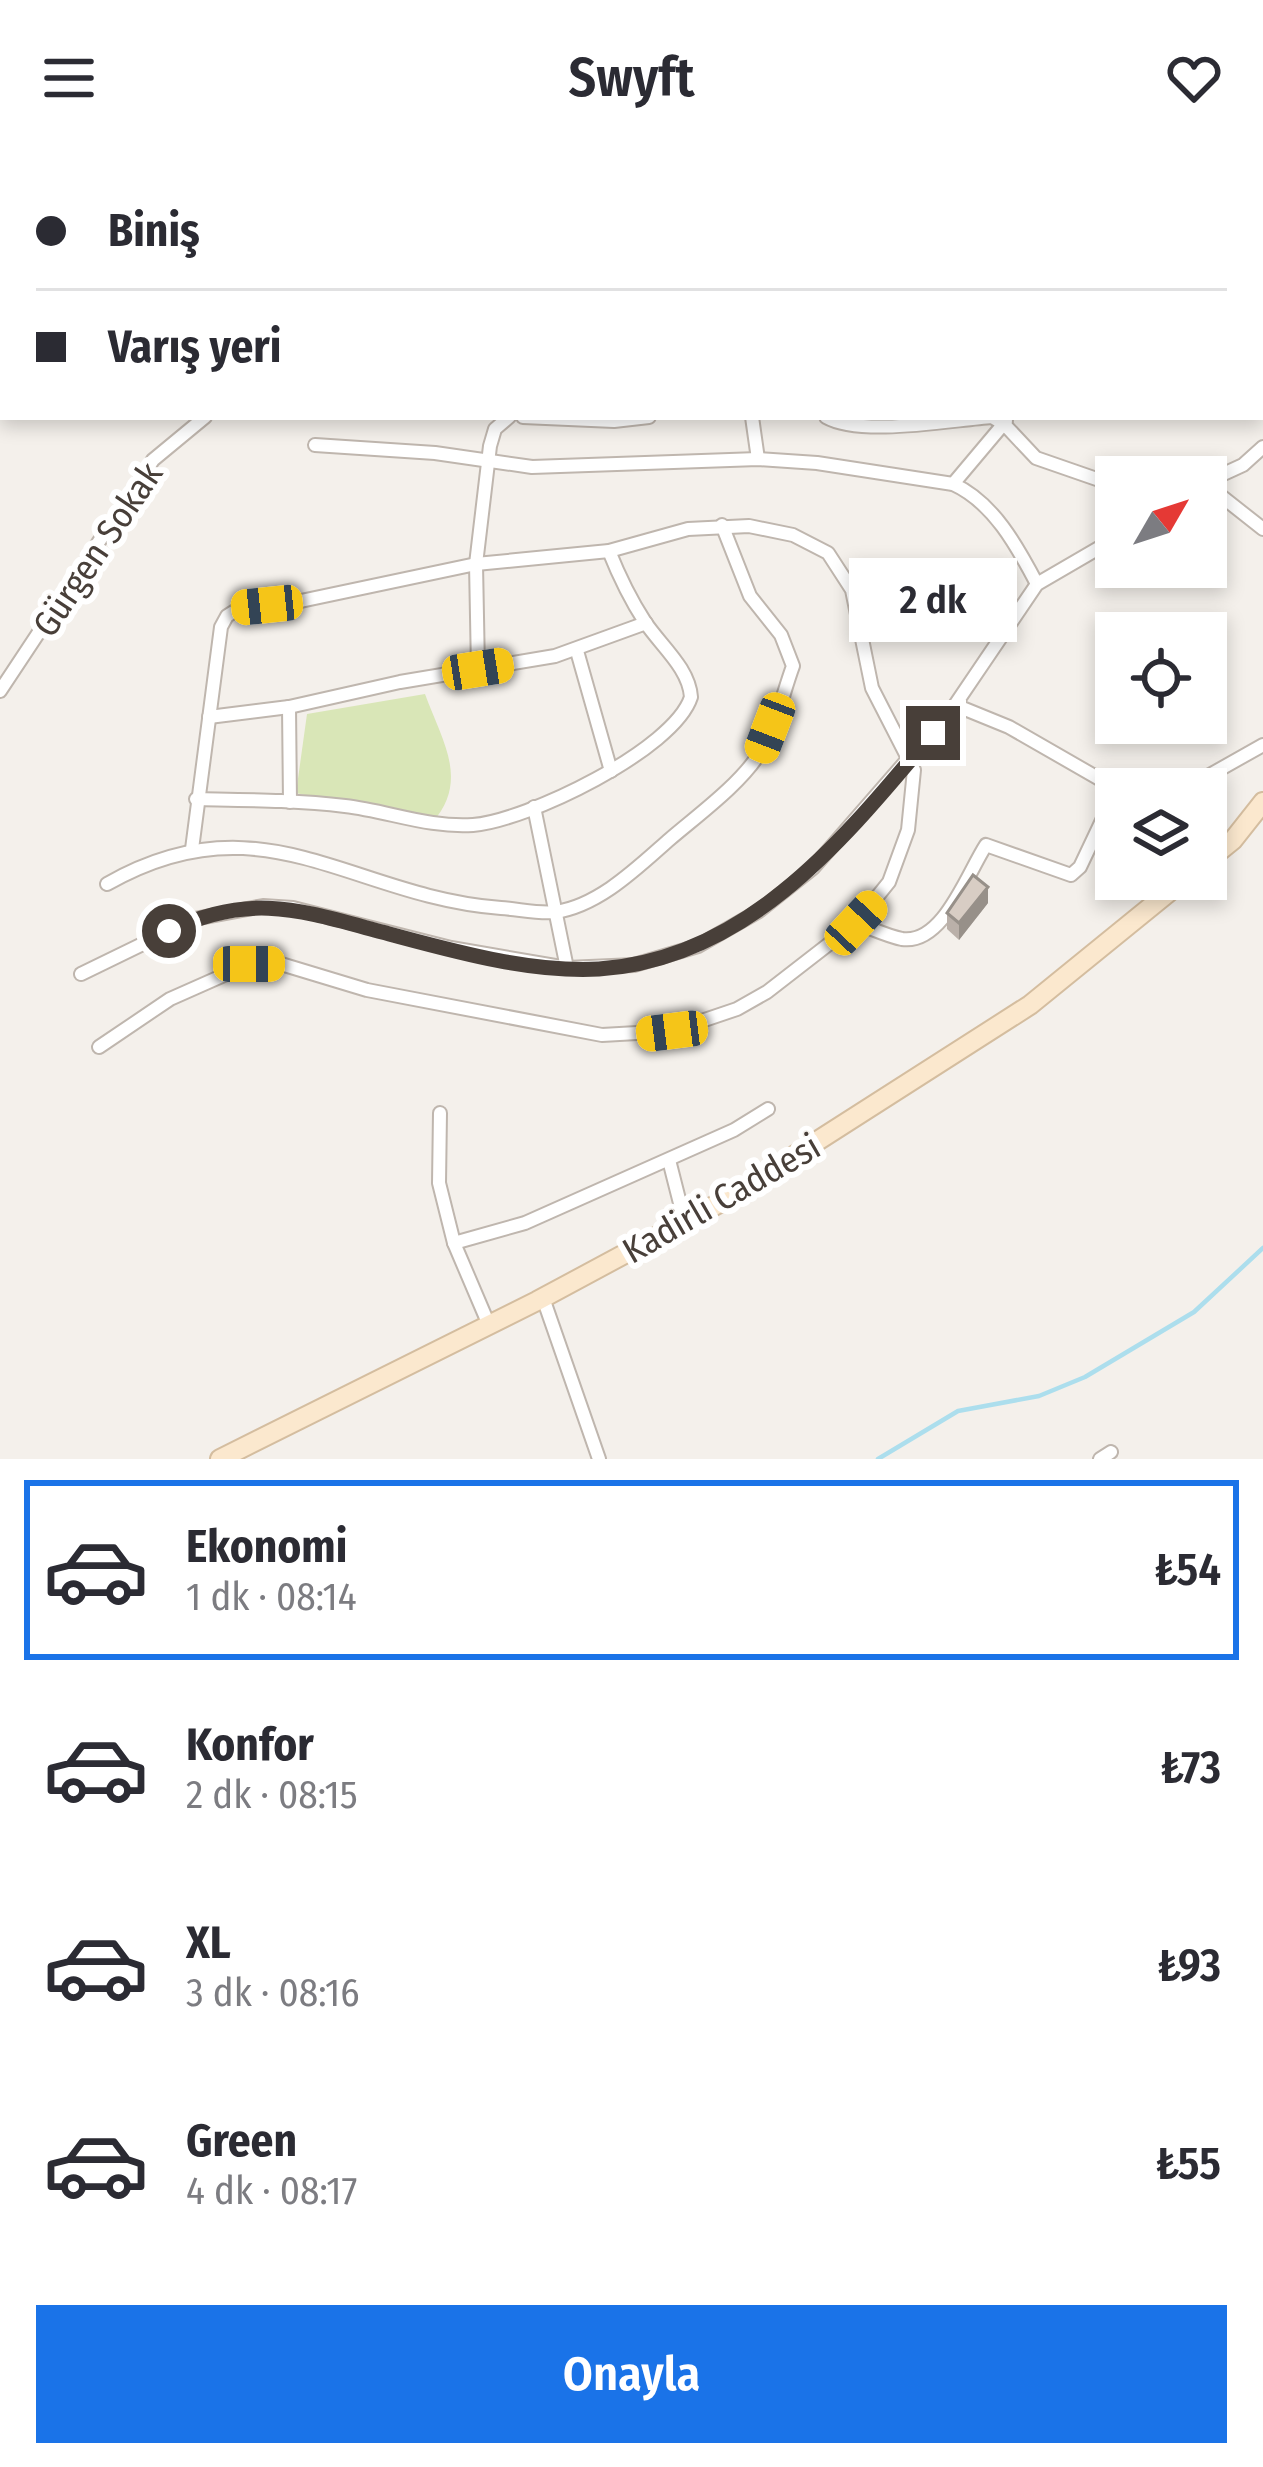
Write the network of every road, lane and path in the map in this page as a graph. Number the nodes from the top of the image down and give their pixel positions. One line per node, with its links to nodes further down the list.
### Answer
1 (201, 420): 24 (street, Gürgen Sokak)
2 (506, 420): 10 (street)
3 (752, 420): 9 (street)
4 (831, 420): 5 (street)
5 (949, 420)
6 (1006, 420): 12 (street); 13 (street)
7 (315, 445): 10 (street)
8 (1263, 447): 11 (street)
9 (758, 459): 10 (street); 13 (street)
10 (488, 460): 19 (street)
11 (1227, 473)
12 (1095, 478)
13 (953, 484): 20 (street)
14 (1227, 500): 16 (street)
15 (722, 525): 18 (street); 29 (street); 42 (street)
16 (1263, 529)
17 (1095, 550): 20 (street)
18 (609, 551): 19 (street); 21 (street)
19 (476, 564): 23 (street); 27 (street)
20 (1036, 584): 25 (street)
21 (646, 623): 22 (street); 31 (street)
22 (577, 651): 23 (street); 31 (street)
23 (478, 669): 26 (street)
24 (0, 691)
25 (955, 705): 29 (street); 32 (street)
26 (290, 707): 27 (street); 34 (street)
27 (209, 717): 33 (street)
28 (1263, 745): 30 (street)
29 (910, 760): 43 (street); 44 (street)
30 (1222, 768)
31 (611, 771): 36 (street)
32 (1095, 778)
33 (196, 799): 34 (street); 39 (street)
34 (290, 802): 36 (street)
35 (1263, 802): 38 (main road)
36 (534, 807): 42 (street)
37 (1095, 835): 43 (street)
38 (1227, 844)
39 (192, 849): 40 (street); 42 (street)
40 (106, 884)
41 (1159, 900): 50 (main road, Kadirli Caddesi)
42 (556, 912): 44 (street)
43 (856, 923): 46 (street)
44 (568, 968): 45 (street)
45 (82, 974)
46 (99, 1047)
47 (769, 1109): 49 (street)
48 (440, 1113): 51 (street)
49 (669, 1160): 50 (street); 51 (street)
50 (685, 1223): 52 (main road, Kadirli Caddesi)
51 (454, 1243): 53 (street)
52 (543, 1298): 53 (main road, Kadirli Caddesi); 55 (street)
53 (489, 1325): 54 (main road, Kadirli Caddesi)
54 (220, 1459)
55 (599, 1459)

